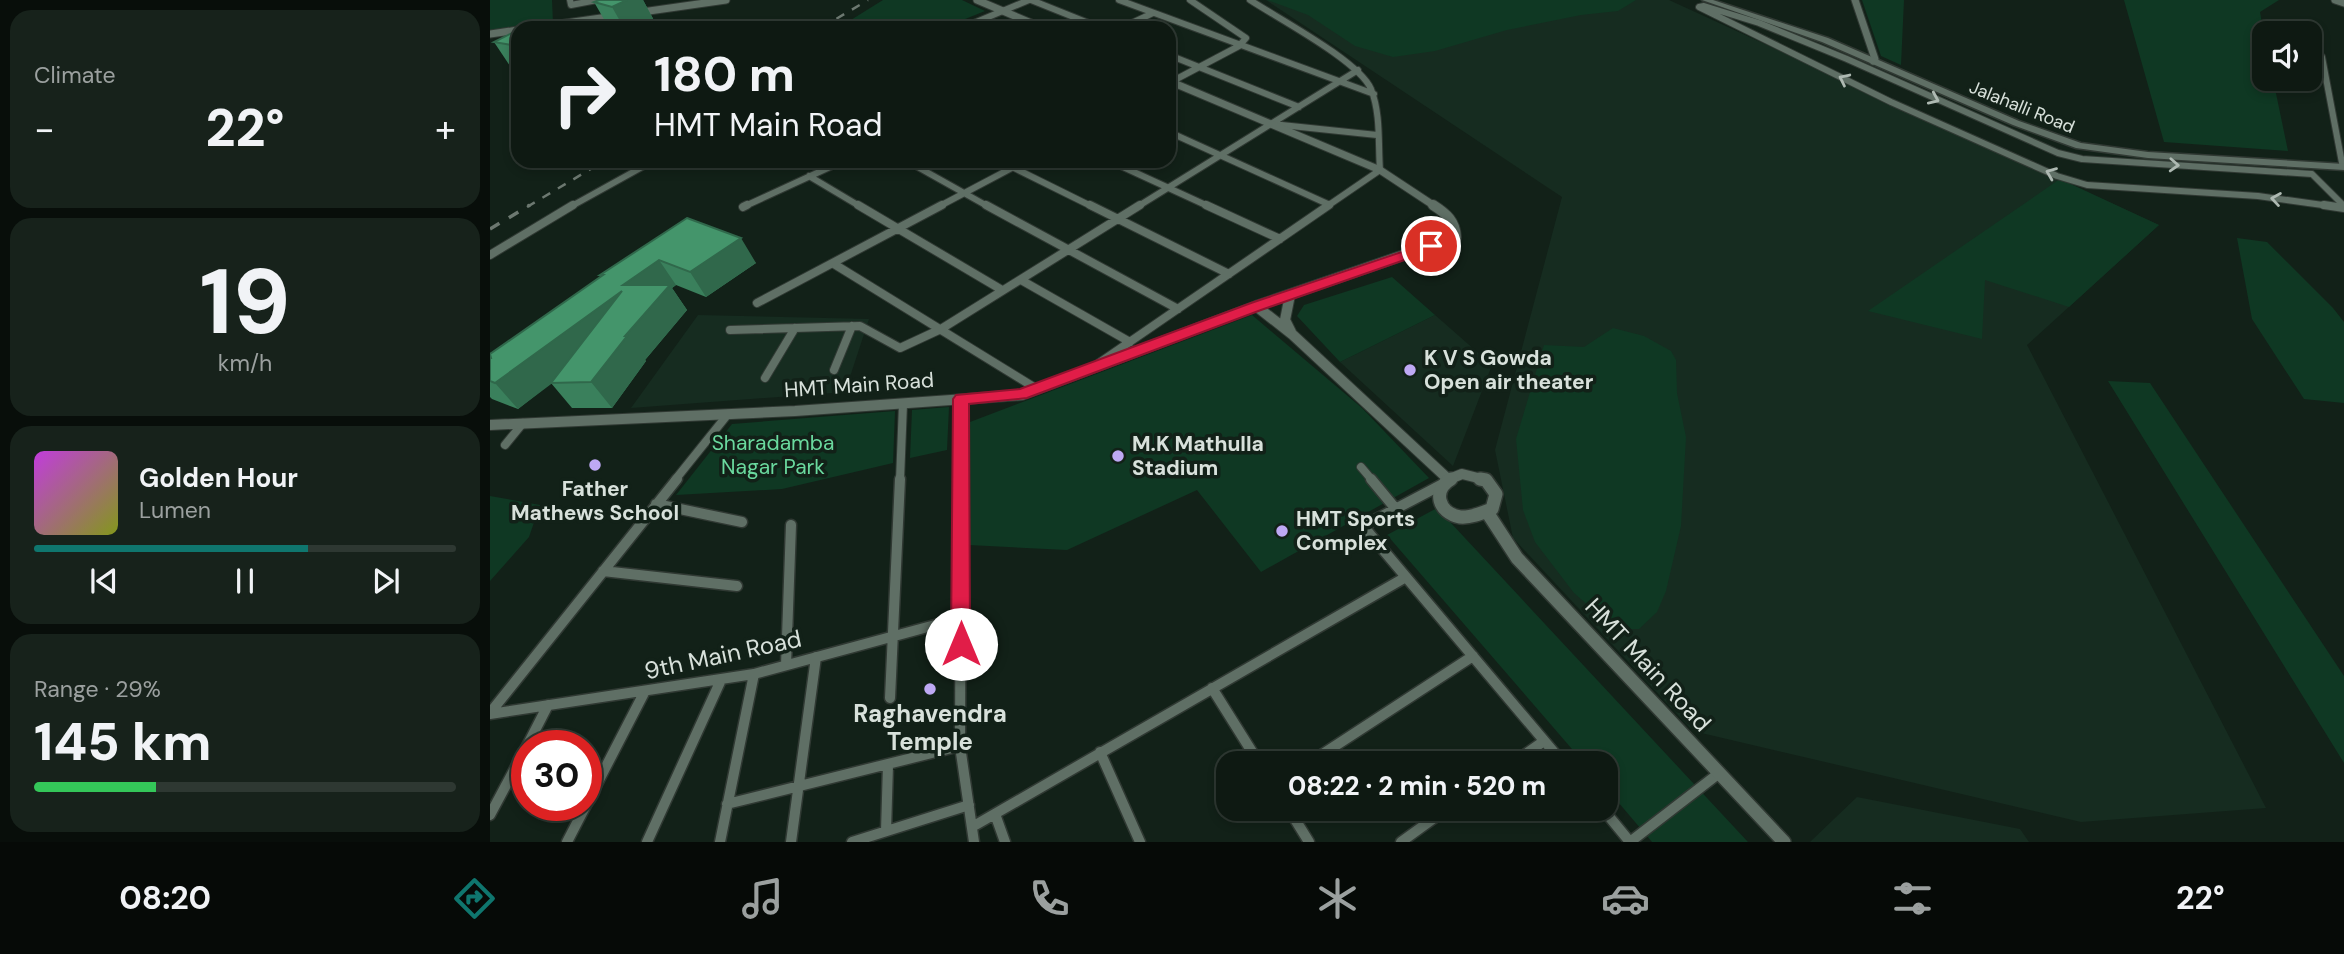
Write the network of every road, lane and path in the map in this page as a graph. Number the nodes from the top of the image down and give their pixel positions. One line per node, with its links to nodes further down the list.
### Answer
1 (570, 0): 2 (street)
2 (597, 0)
3 (726, 0): 13 (street)
4 (977, 0): 15 (street)
5 (1030, 0): 15 (street); 20 (street)
6 (1119, 0): 16 (street)
7 (1190, 0): 28 (street)
8 (1250, 0): 33 (street)
9 (1706, 0): 31 (main road, Jalahalli Road)
10 (1714, 0): 31 (main road)
11 (1855, 0): 31 (street)
12 (2335, 0): 14 (street)
13 (692, 2): 17 (street)
14 (2344, 3)
15 (1002, 11): 18 (street); 19 (street)
16 (1153, 13): 21 (street); 22 (street)
17 (574, 21)
18 (978, 21)
19 (1026, 21)
20 (1083, 21)
21 (1136, 21)
22 (1174, 21)
23 (1176, 22): 28 (street)
24 (1759, 23): 25 (street); 25 (street); 56 (street, one-way to 56)
25 (1743, 30): 56 (street, one-way to 25)
26 (511, 31): 27 (street)
27 (490, 34)
28 (1239, 46): 32 (street); 35 (street)
29 (2322, 57): 42 (street)
30 (1176, 58): 32 (street)
31 (1874, 60): 44 (main road, Jalahalli Road)
32 (1199, 67): 34 (street); 38 (street)
33 (1358, 70): 35 (street); 37 (street)
34 (1176, 79)
35 (1337, 83): 37 (street); 38 (street)
36 (1176, 84): 39 (street, HMT Main Road)
37 (1374, 94): 41 (street)
38 (1298, 107): 39 (street)
39 (1272, 124): 41 (street); 43 (street); 50 (street, HMT Main Road)
40 (1176, 135): 43 (street)
41 (1377, 135): 50 (street)
42 (2342, 150): 44 (street)
43 (1220, 156): 52 (street); 55 (street)
44 (2343, 164)
45 (640, 168): 62 (street)
46 (827, 168): 51 (street)
47 (919, 168): 53 (street)
48 (1012, 168): 53 (street); 58 (street)
49 (1125, 168): 52 (street)
50 (1380, 170): 55 (street); 67 (street, HMT Main Road)
51 (809, 176): 57 (street); 59 (street)
52 (1168, 188): 58 (street); 60 (street)
53 (964, 194): 59 (street); 61 (street)
54 (2317, 203): 56 (street)
55 (1330, 205): 60 (street)
56 (2343, 206)
57 (743, 207)
58 (1118, 220): 61 (street); 64 (street)
59 (898, 230): 63 (street); 66 (street)
60 (1280, 239): 64 (street)
61 (1067, 251): 65 (street); 70 (street)
62 (490, 255)
63 (834, 264): 68 (street); 74 (street)
64 (1229, 274): 70 (street)
65 (1021, 279): 66 (street); 76 (street)
66 (1002, 290): 74 (street)
67 (1290, 295): 69 (street, HMT Main Road); 75 (street)
68 (757, 303)
69 (1256, 306): 75 (street); 78 (street, HMT Main Road)
70 (1178, 309): 76 (street)
71 (852, 326): 72 (street); 74 (street); 77 (street)
72 (795, 328): 73 (street); 79 (street)
73 (730, 330)
74 (941, 330): 80 (street)
75 (1293, 335): 88 (street)
76 (1130, 342): 78 (street)
77 (834, 370)
78 (1086, 372): 80 (street, HMT Main Road)
79 (765, 378)
80 (1037, 389): 81 (street, HMT Main Road)
81 (961, 399): 82 (street, HMT Main Road); 97 (street)
82 (903, 404): 83 (street, HMT Main Road); 98 (street)
83 (728, 414): 84 (street, HMT Main Road); 89 (street)
84 (523, 424): 85 (street, HMT Main Road); 86 (street)
85 (490, 425)
86 (505, 445)
87 (1361, 467): 90 (street)
88 (1445, 482): 90 (street); 91 (street); 91 (street)
89 (656, 504): 92 (street); 94 (street)
90 (1395, 508): 95 (street)
91 (1487, 512): 118 (street, HMT Main Road)
92 (742, 522)
93 (791, 525): 101 (street)
94 (603, 571): 96 (street); 108 (street)
95 (1406, 577): 99 (street); 104 (street)
96 (737, 586)
97 (961, 618): 98 (street, 9th Main Road); 111 (street)
98 (893, 637): 100 (street, 9th Main Road); 106 (street)
99 (1473, 656): 110 (street); 113 (street)
100 (816, 657): 101 (street, 9th Main Road); 120 (street)
101 (786, 666): 102 (street, 9th Main Road)
102 (754, 674): 103 (street, 9th Main Road); 121 (street)
103 (721, 680): 105 (street, 9th Main Road); 131 (street)
104 (1212, 688): 112 (street); 116 (street)
105 (645, 693): 107 (street, 9th Main Road); 130 (street)
106 (890, 698)
107 (548, 705): 108 (street, 9th Main Road); 109 (street)
108 (490, 713)
109 (535, 730)
110 (1545, 741): 114 (street); 115 (street)
111 (960, 746): 117 (street); 122 (street)
112 (1251, 751)
113 (1327, 751)
114 (1530, 751)
115 (1553, 751)
116 (1100, 752): 123 (street); 137 (street)
117 (888, 765): 120 (street); 129 (street)
118 (1718, 774): 140 (street); 141 (street, HMT Main Road)
119 (511, 776): 124 (street)
120 (798, 787): 121 (street); 133 (street)
121 (727, 804): 132 (street)
122 (969, 805): 128 (street); 129 (street)
123 (995, 814): 128 (street); 136 (street)
124 (490, 816)
125 (1296, 821): 138 (street)
126 (1430, 821): 139 (street)
127 (1613, 821): 140 (street)
128 (972, 827): 135 (street)
129 (886, 831): 134 (street)
130 (567, 842)
131 (647, 842)
132 (720, 842)
133 (791, 842)
134 (852, 842)
135 (974, 842)
136 (1005, 842)
137 (1140, 842)
138 (1309, 842)
139 (1401, 842)
140 (1630, 842)
141 (1783, 842)

